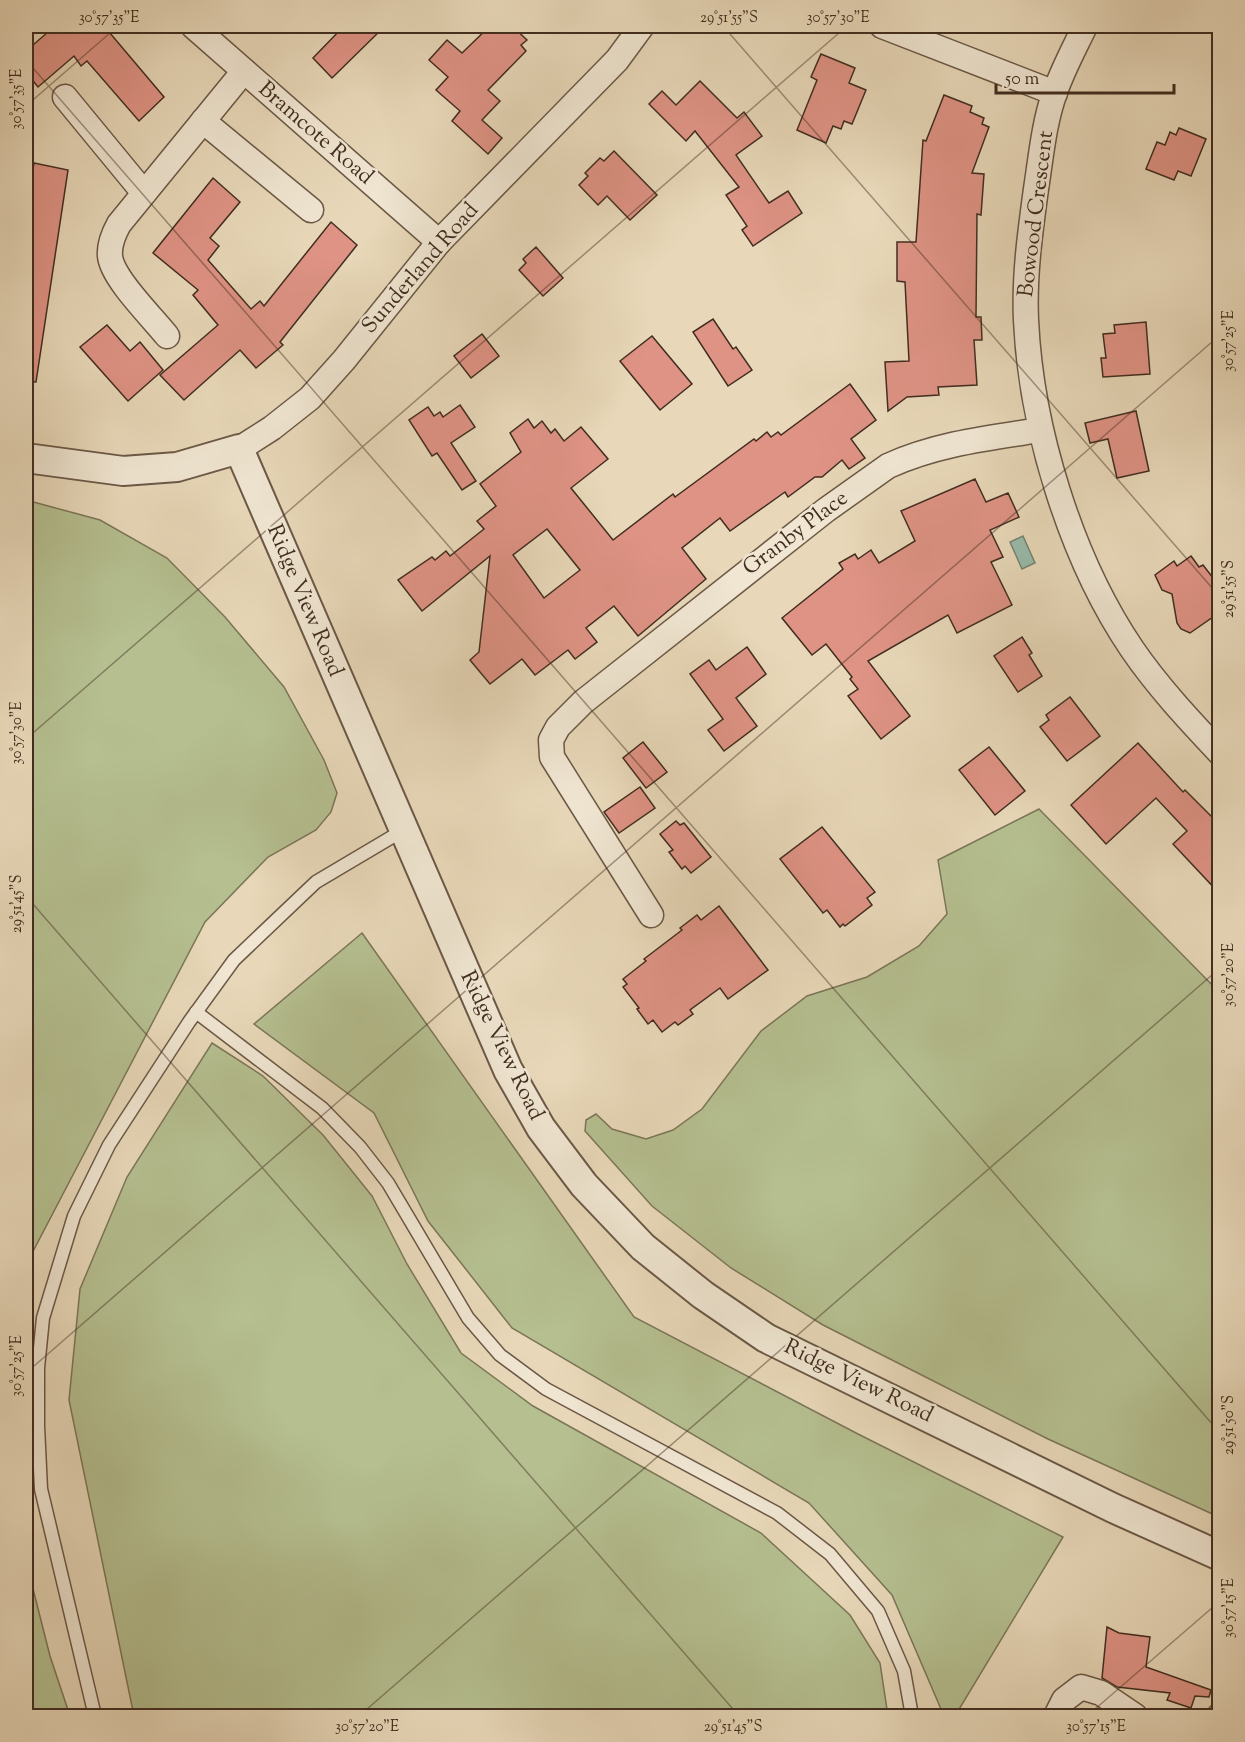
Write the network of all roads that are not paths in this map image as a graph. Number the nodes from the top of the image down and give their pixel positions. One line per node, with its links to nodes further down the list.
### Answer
1 (193, 26): 5 (street, Bramcote Road)
2 (642, 26): 11 (street, Sunderland Road)
3 (882, 26): 6 (street)
4 (1085, 26): 6 (street, Bowood Crescent)
5 (244, 71): 8 (street); 11 (street, Bramcote Road)
6 (1054, 93): 13 (street, Bowood Crescent)
7 (65, 98): 9 (street)
8 (203, 121): 9 (street); 10 (street)
9 (144, 193): 12 (street)
10 (311, 210)
11 (439, 242): 14 (street, Sunderland Road)
12 (167, 336)
13 (1040, 430): 16 (street, Bowood Crescent); 18 (street, Granby Place)
14 (239, 449): 15 (street); 17 (street, Ridge View Road)
15 (26, 458)
16 (1220, 753)
17 (402, 831): 19 (lane); 20 (street, Ridge View Road)
18 (651, 915)
19 (196, 1012): 21 (lane); 22 (lane)
20 (1220, 1556)
21 (95, 1716)
22 (912, 1716)
23 (1056, 1716): 24 (street)
24 (1135, 1716)

